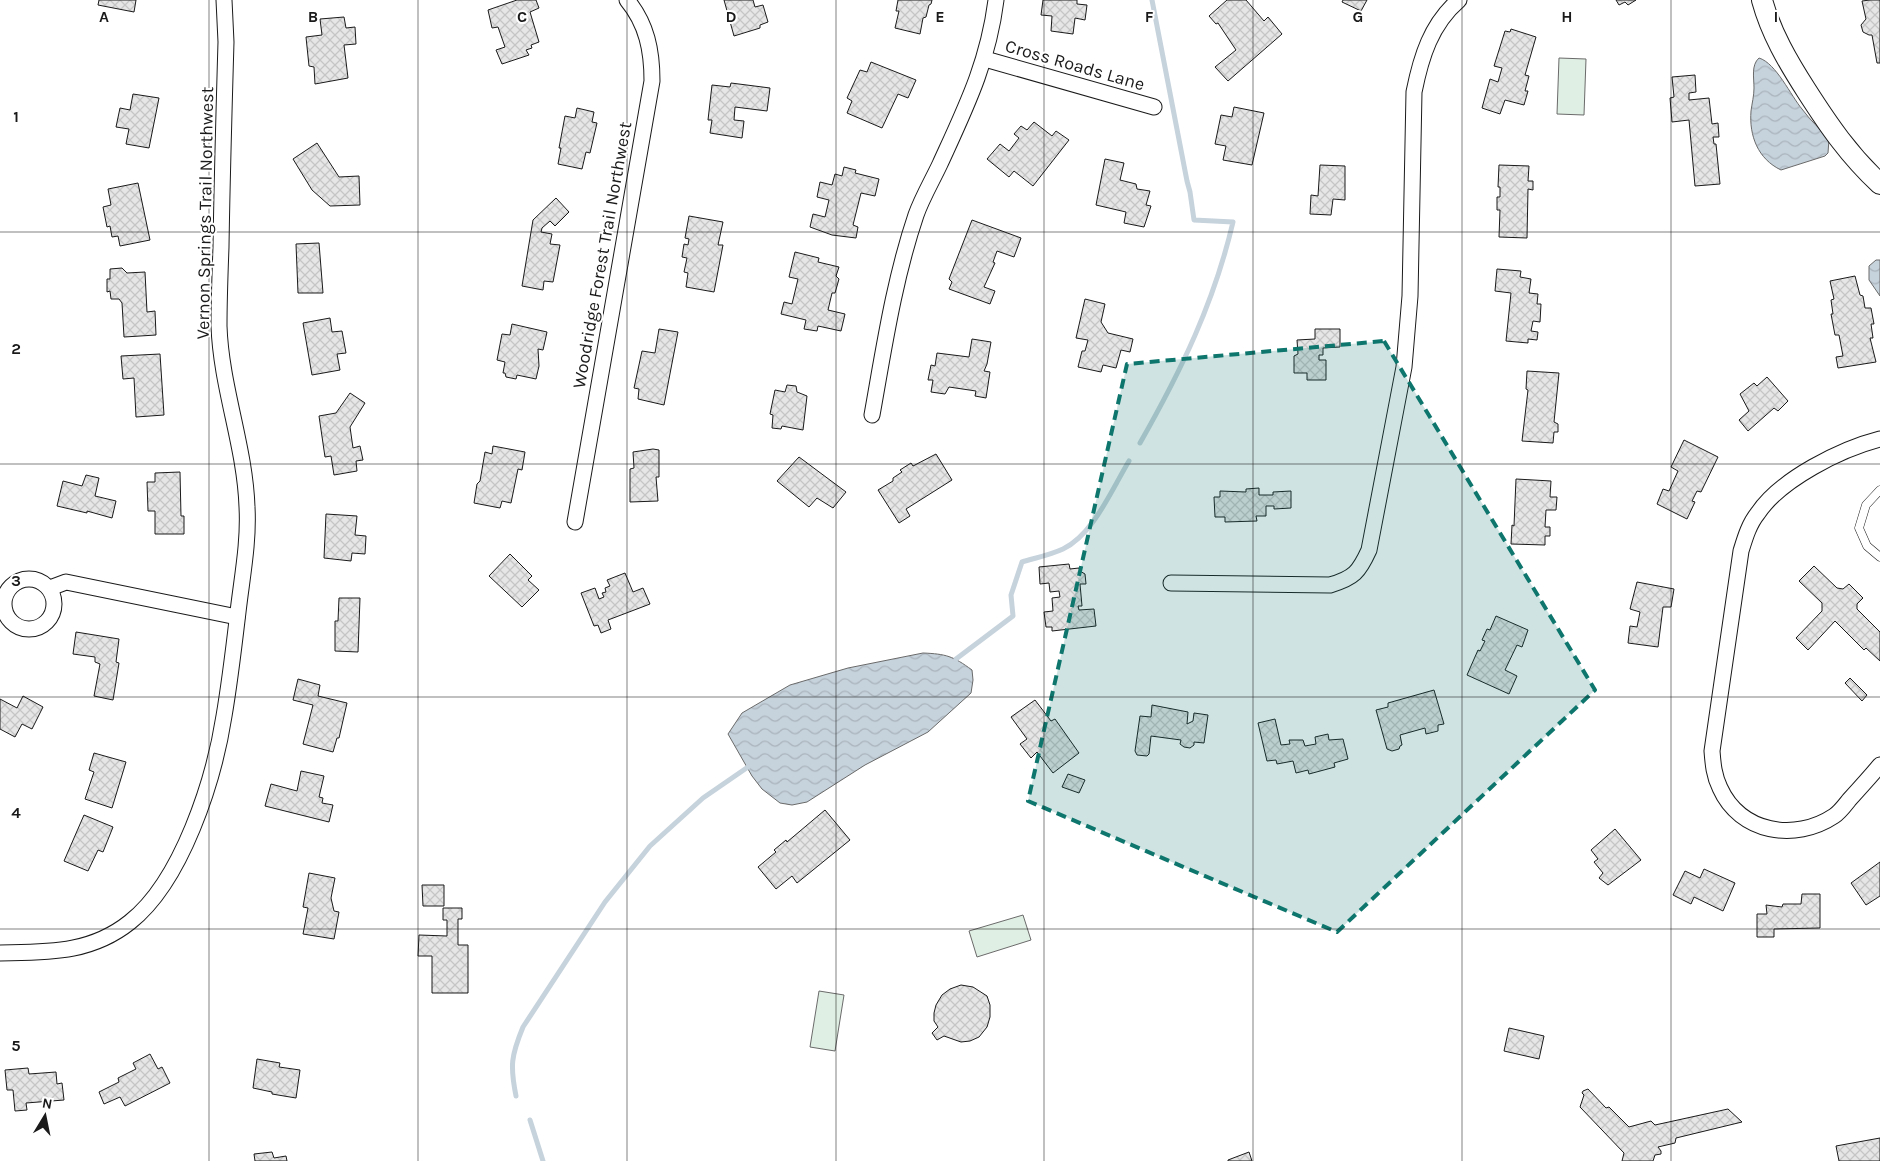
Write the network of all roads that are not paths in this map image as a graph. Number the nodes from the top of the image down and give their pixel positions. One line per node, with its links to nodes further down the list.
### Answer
1 (224, 0): 16 (street, Vernon Springs Trail Northwest)
2 (627, 0): 12 (street, Woodridge Forest Trail Northwest)
3 (996, 0): 6 (street)
4 (1459, 0): 14 (street)
5 (1762, 0): 8 (street)
6 (985, 59): 7 (street, Cross Roads Lane); 9 (street)
7 (1154, 107)
8 (1880, 184)
9 (872, 415)
10 (1880, 438): 17 (street)
11 (1880, 490): 13 (lane)
12 (575, 522)
13 (1880, 557)
14 (1171, 583)
15 (50, 588): 16 (street)
16 (237, 617): 18 (street, Vernon Springs Trail Northwest)
17 (1880, 765)
18 (0, 953)

